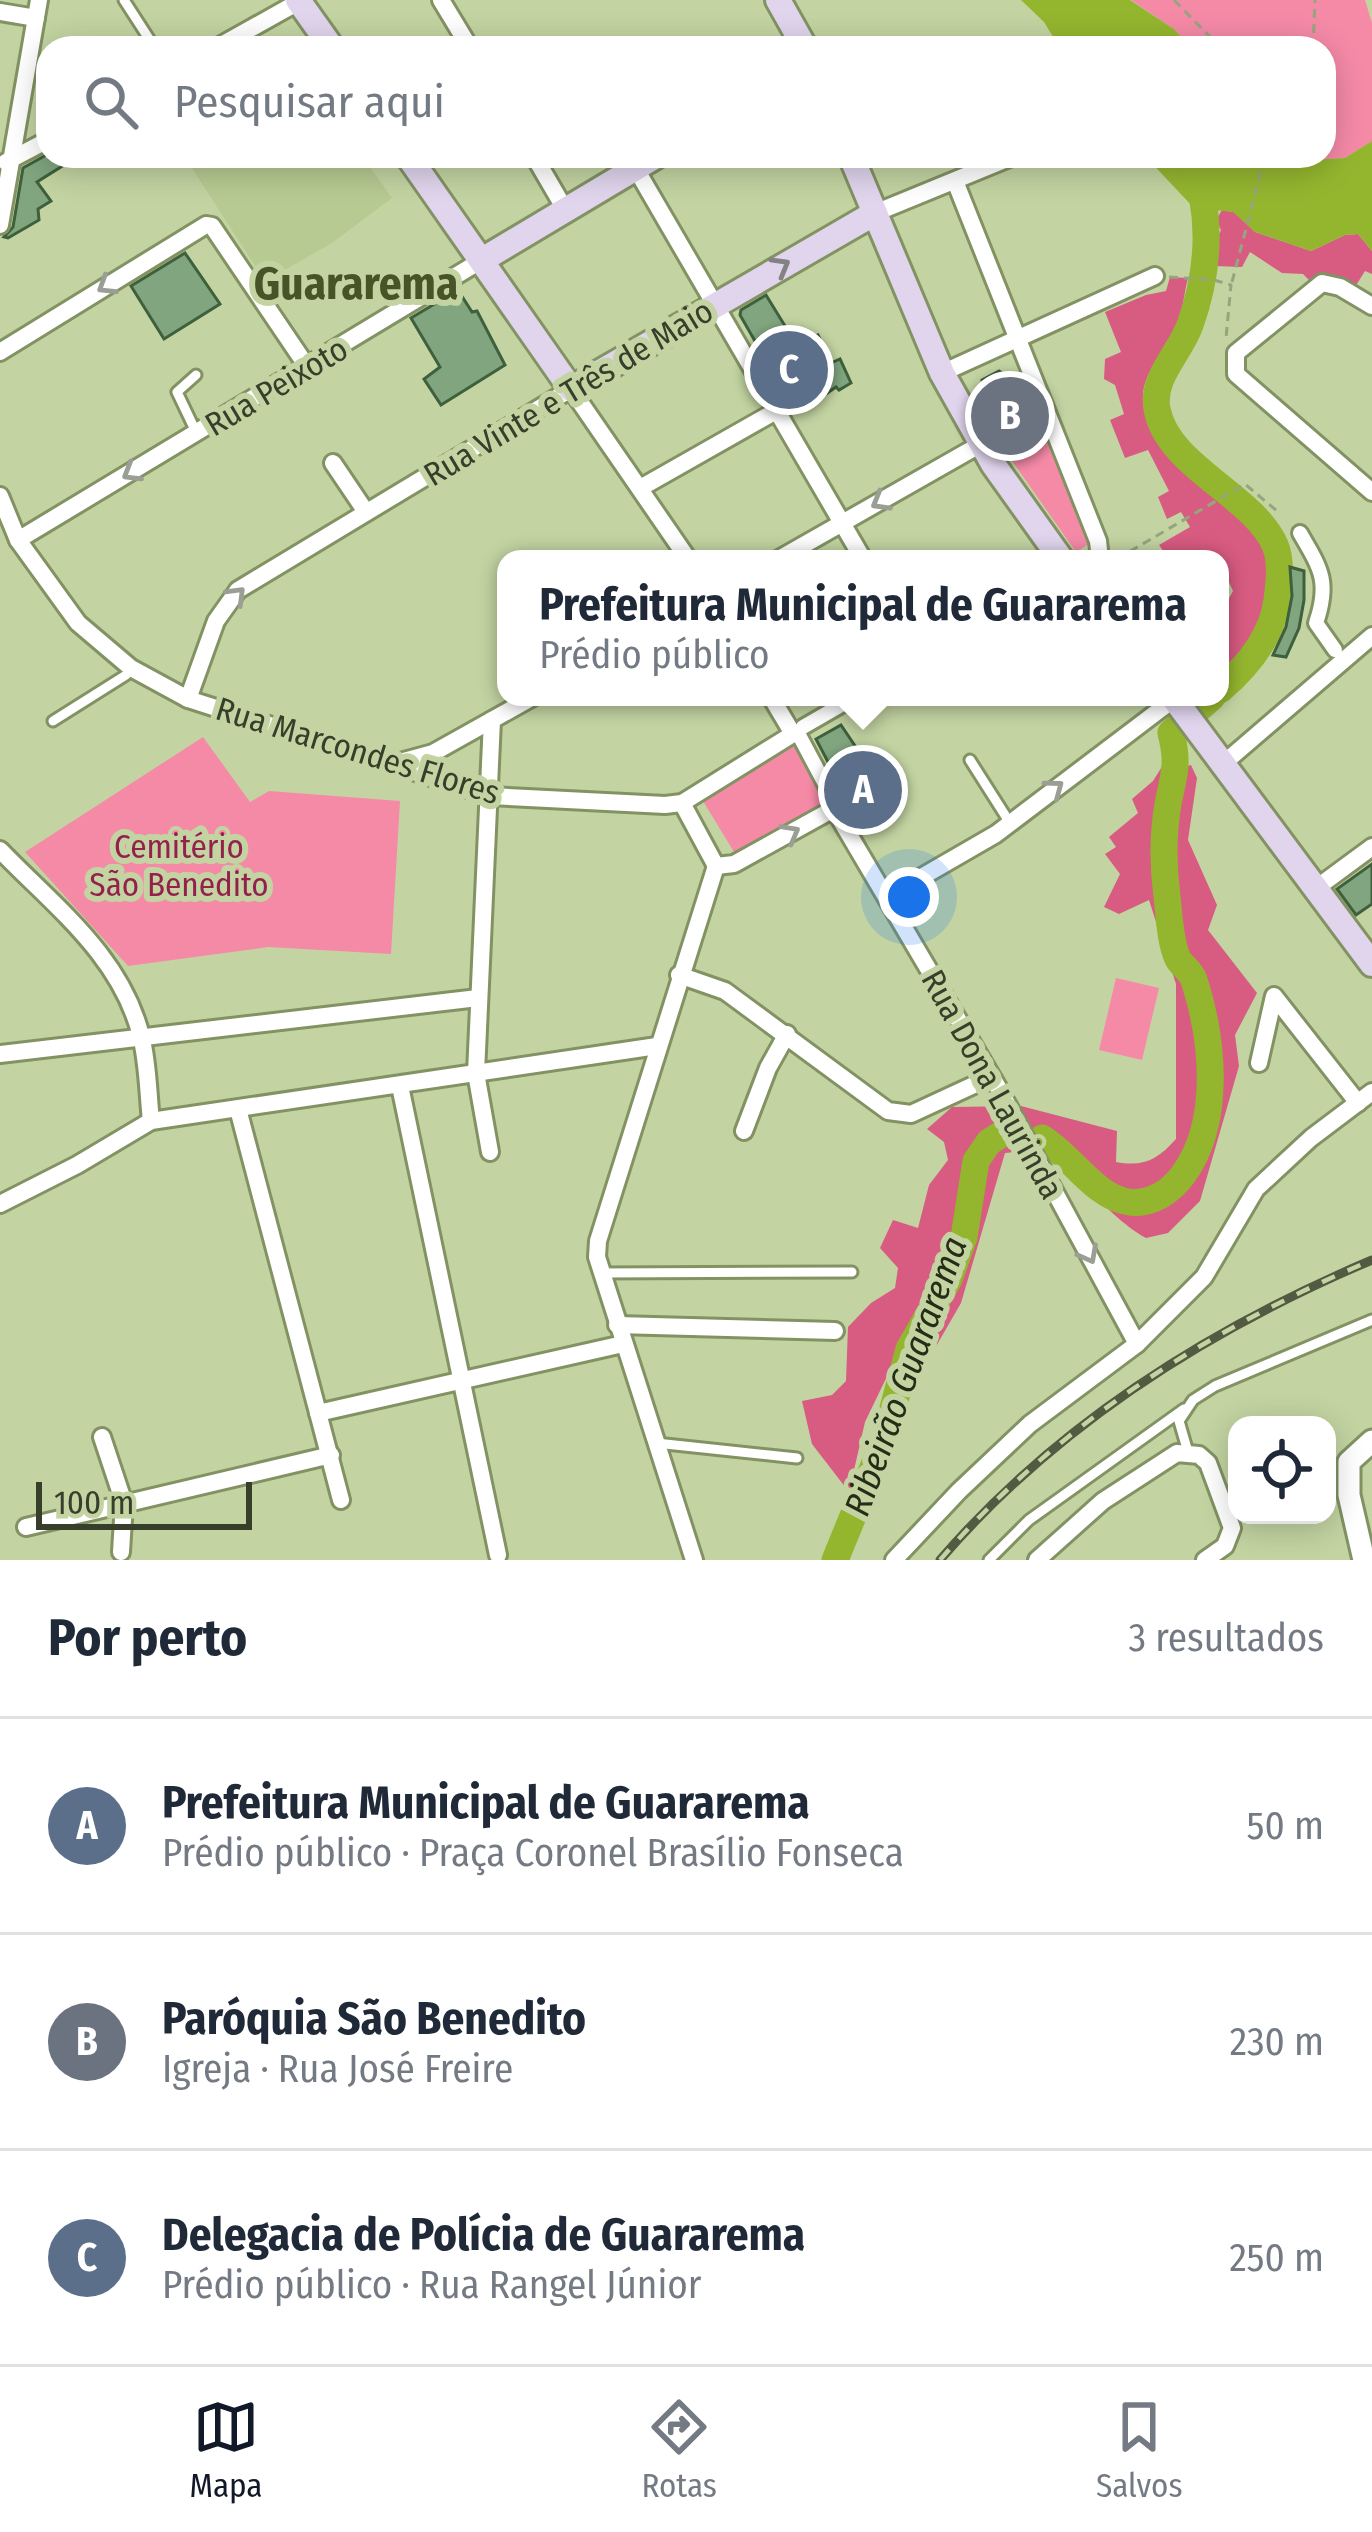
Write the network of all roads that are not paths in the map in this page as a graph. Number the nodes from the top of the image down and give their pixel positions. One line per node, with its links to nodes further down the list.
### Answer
1 (124, 0): 7 (lane)
2 (300, 0): 8 (street); 9 (main road)
3 (442, 0): 10 (street)
4 (778, 0): 11 (main road)
5 (38, 9): 6 (street); 13 (street)
6 (0, 12)
7 (146, 36)
8 (237, 36)
9 (324, 36)
10 (463, 36)
11 (798, 36)
12 (36, 146): 13 (street)
13 (5, 163): 23 (street)
14 (417, 168): 24 (main road)
15 (541, 168): 21 (street)
16 (636, 168): 21 (main road, Rua Peixoto)
17 (649, 168): 26 (street)
18 (856, 168): 22 (main road)
19 (986, 168): 20 (street, Rua Vinte e Três de Maio)
20 (955, 181): 22 (street, Rua Vinte e Três de Maio); 28 (street)
21 (566, 211): 24 (main road, Rua Peixoto)
22 (875, 213): 26 (main road, Rua Vinte e Três de Maio, one-way to 22); 31 (main road)
23 (0, 225)
24 (482, 260): 30 (street, Rua Peixoto); 33 (main road)
25 (1155, 276): 28 (street)
26 (718, 303): 33 (main road, Rua Vinte e Três de Maio); 34 (street)
27 (1372, 306): 39 (street)
28 (1020, 340): 31 (street); 49 (street)
29 (0, 352): 30 (street, one-way to 29)
30 (308, 368): 35 (street, Rua Peixoto)
31 (942, 373): 36 (main road)
32 (196, 375): 35 (lane)
33 (571, 388): 38 (street); 41 (street, Rua Vinte e Três de Maio)
34 (776, 411): 38 (street); 42 (street)
35 (196, 434): 44 (street, Rua Peixoto, one-way to 44)
36 (981, 444): 42 (street, one-way to 42); 48 (main road)
37 (333, 464): 41 (street)
38 (642, 487): 45 (street)
39 (1372, 492)
40 (0, 496): 44 (street, Rua Marcondes Flores)
41 (366, 512): 53 (street, Rua Vinte e Três de Maio, one-way to 41)
42 (842, 523): 46 (street); 47 (street)
43 (1300, 533): 51 (street)
44 (17, 540): 52 (street, Rua Marcondes Flores)
45 (682, 550)
46 (795, 550)
47 (858, 550)
48 (1054, 550)
49 (1099, 550)
50 (1372, 636): 64 (street)
51 (1334, 650)
52 (131, 668): 53 (street, Rua Marcondes Flores); 60 (lane)
53 (188, 699): 65 (street, Rua Marcondes Flores)
54 (517, 706): 59 (street)
55 (778, 706): 61 (street)
56 (841, 706): 61 (street)
57 (1169, 706): 70 (street, one-way to 57)
58 (1180, 706): 64 (main road)
59 (492, 720): 62 (street); 67 (street)
60 (52, 721)
61 (799, 733): 68 (street); 69 (street, Rua Marcondes Flores)
62 (433, 753): 65 (street); 66 (street)
63 (970, 760): 70 (lane)
64 (1224, 763): 74 (main road)
65 (389, 765): 66 (street, Rua Marcondes Flores)
66 (434, 779): 67 (street, Rua Marcondes Flores)
67 (490, 796): 69 (street, Rua Marcondes Flores); 78 (street)
68 (833, 799)
69 (682, 802): 73 (street)
70 (1010, 823): 75 (street)
71 (1372, 847): 74 (street)
72 (0, 850): 80 (street)
73 (725, 865): 75 (street, Rua Dona Laurinda, one-way to 75); 77 (street)
74 (1315, 889): 76 (main road)
75 (887, 897): 85 (street, Rua Dona Laurinda)
76 (1372, 964)
77 (679, 975): 79 (street); 81 (street)
78 (478, 998): 80 (street); 84 (street)
79 (787, 1034): 85 (street); 90 (street)
80 (142, 1038): 82 (street); 89 (street)
81 (657, 1046): 84 (street); 94 (street)
82 (0, 1054)
83 (1259, 1063): 87 (street)
84 (476, 1073): 86 (street); 91 (street)
85 (991, 1077): 99 (street, Rua Dona Laurinda, one-way to 99)
86 (400, 1086): 88 (street); 100 (street)
87 (1365, 1098): 99 (street)
88 (238, 1109): 89 (street); 102 (street)
89 (152, 1121): 92 (street)
90 (744, 1131)
91 (490, 1153)
92 (0, 1204)
93 (852, 1272): 94 (lane)
94 (601, 1273): 96 (street)
95 (1372, 1320): 101 (lane)
96 (617, 1325): 97 (street); 98 (street)
97 (835, 1331)
98 (623, 1344): 100 (street); 105 (street)
99 (1137, 1345): 116 (street)
100 (462, 1380): 102 (street); 113 (street)
101 (1184, 1409): 106 (lane); 117 (lane)
102 (319, 1413): 107 (street)
103 (102, 1437): 110 (street)
104 (1372, 1441): 119 (street)
105 (656, 1443): 108 (lane); 115 (street)
106 (1188, 1452): 114 (street); 118 (street)
107 (331, 1455): 109 (street); 110 (street)
108 (797, 1458)
109 (341, 1500)
110 (124, 1503): 111 (street); 112 (street)
111 (26, 1527)
112 (122, 1552)
113 (498, 1555)
114 (1047, 1557)
115 (698, 1559)
116 (894, 1560)
117 (989, 1560)
118 (1205, 1560)
119 (1364, 1560)

